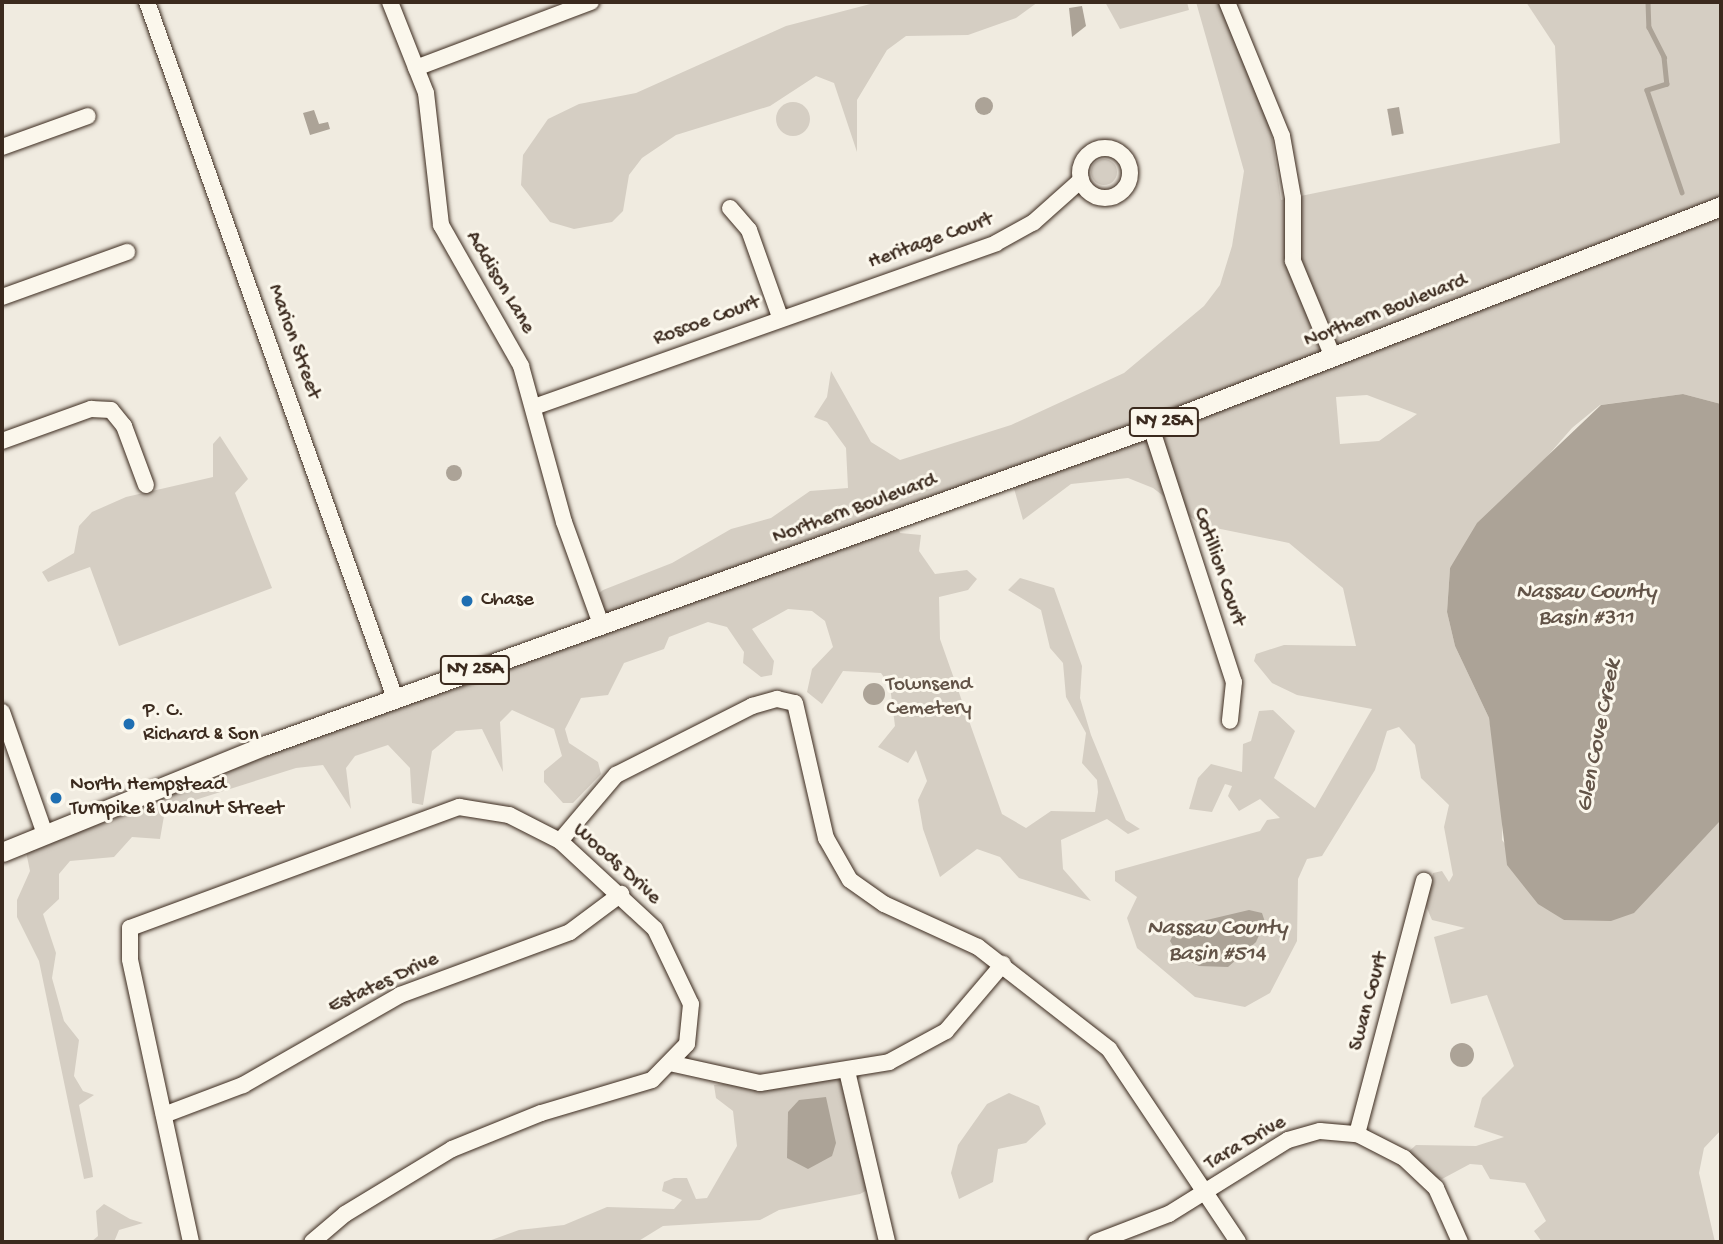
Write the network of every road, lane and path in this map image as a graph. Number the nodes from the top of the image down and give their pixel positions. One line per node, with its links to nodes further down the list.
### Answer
1 (147, 2): 20 (street, Marion Street)
2 (390, 2): 5 (street, Addison Lane)
3 (591, 2): 5 (street)
4 (1227, 2): 14 (street)
5 (416, 68): 15 (street, Addison Lane)
6 (88, 116): 7 (street)
7 (2, 147)
8 (1080, 180): 13 (street, Heritage Court)
9 (1721, 206): 14 (main road, Northern Boulevard / NY 25A)
10 (730, 208): 13 (street, Roscoe Court)
11 (127, 252): 12 (street)
12 (2, 297)
13 (780, 317): 15 (street, Roscoe Court)
14 (1333, 357): 16 (main road, Northern Boulevard / NY 25A)
15 (534, 407): 19 (street, Addison Lane)
16 (1151, 427): 19 (main road, Northern Boulevard / NY 25A); 22 (street, Cotillion Court)
17 (2, 441): 18 (street)
18 (146, 485)
19 (601, 624): 20 (main road, Northern Boulevard / NY 25A)
20 (396, 698): 23 (main road, Northern Boulevard / NY 25A)
21 (2, 712): 23 (street)
22 (1230, 721)
23 (45, 834): 25 (main road, Northern Boulevard / NY 25A)
24 (561, 841): 27 (street, Woods Drive); 28 (street); 31 (street, Woods Drive)
25 (2, 852)
26 (1424, 881): 32 (street, Swan Court)
27 (621, 894): 29 (street, Woods Drive); 31 (street, Estates Drive)
28 (1003, 964): 30 (street); 33 (street)
29 (674, 1064): 30 (street); 35 (street)
30 (847, 1071): 36 (street)
31 (164, 1115): 34 (street, Woods Drive)
32 (1357, 1134): 33 (street, Tara Drive); 39 (street, Tara Drive)
33 (1209, 1190): 37 (street, Tara Drive); 38 (street)
34 (191, 1242)
35 (312, 1242)
36 (887, 1242)
37 (1096, 1242)
38 (1238, 1242)
39 (1460, 1242)

